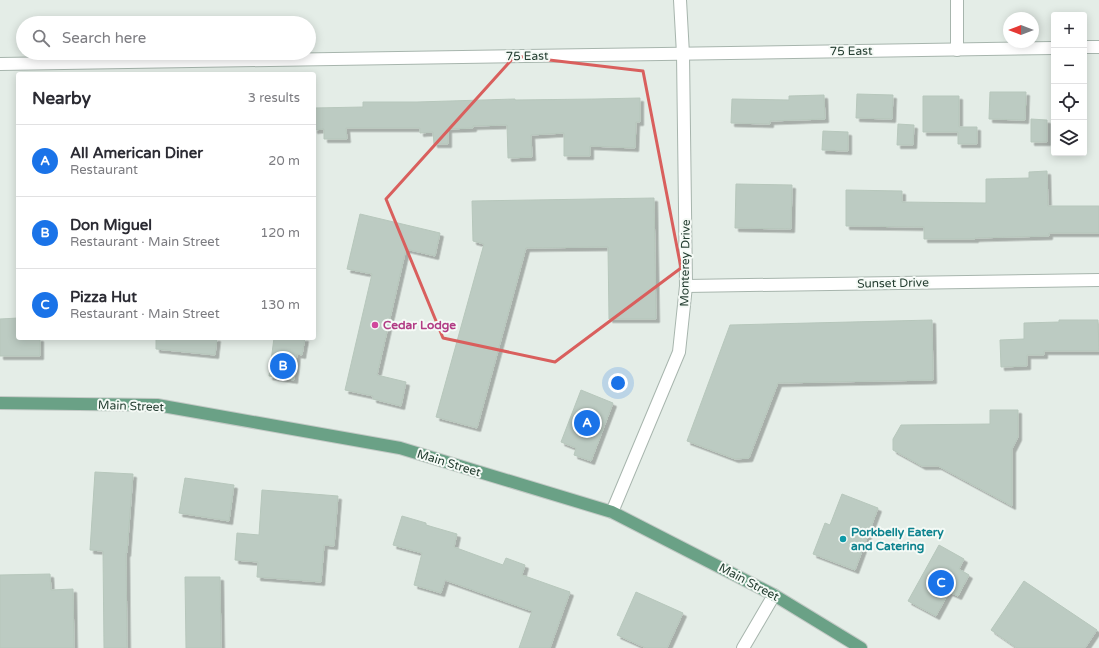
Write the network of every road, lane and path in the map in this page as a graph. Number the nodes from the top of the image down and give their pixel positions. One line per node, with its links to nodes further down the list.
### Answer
1 (680, 0): 7 (street, Monterey Drive)
2 (956, 0): 6 (street)
3 (1087, 47): 4 (street)
4 (1099, 47)
5 (1051, 48): 6 (street, 75 East)
6 (957, 50): 7 (street, 75 East)
7 (684, 54): 8 (street, 75 East); 12 (street, Monterey Drive)
8 (316, 59)
9 (274, 60): 10 (street, 75 East)
10 (0, 64)
11 (1099, 280): 12 (street, Sunset Drive)
12 (686, 286): 14 (street, Monterey Drive)
13 (0, 403): 14 (main road, Main Street)
14 (612, 512): 15 (main road, Main Street)
15 (774, 595): 16 (street); 17 (main road, Main Street)
16 (743, 648)
17 (861, 648)

